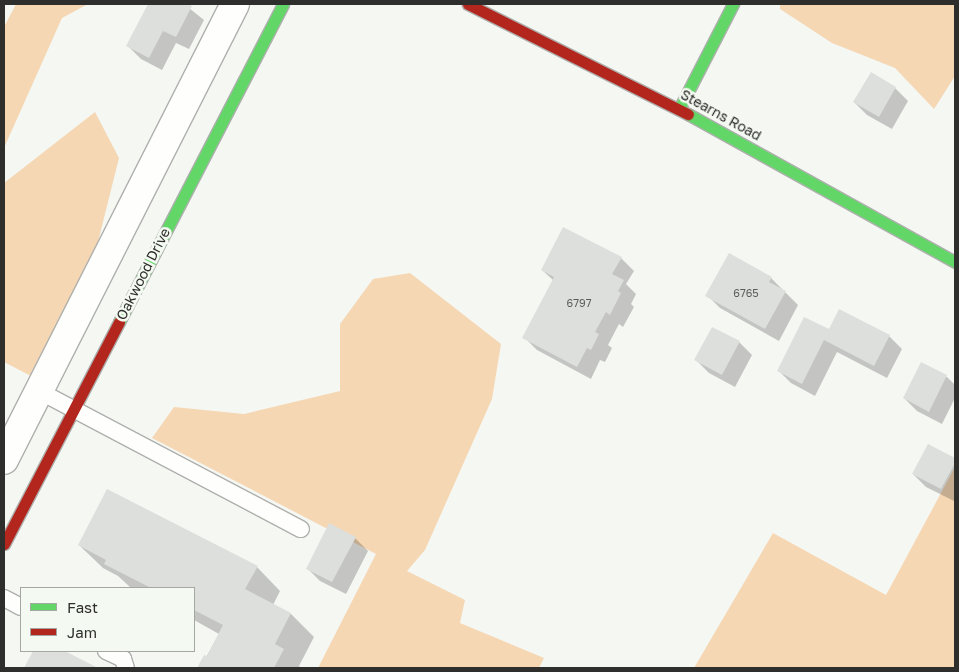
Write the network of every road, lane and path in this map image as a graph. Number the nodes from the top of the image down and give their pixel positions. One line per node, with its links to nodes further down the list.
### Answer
1 (235, 4): 7 (street)
2 (283, 4): 8 (street, Oakwood Drive)
3 (468, 4): 5 (street, Stearns Road)
4 (733, 4): 5 (street)
5 (679, 109): 6 (street, Stearns Road)
6 (955, 262)
7 (39, 391): 8 (lane); 9 (street)
8 (73, 409): 10 (street, Oakwood Drive); 11 (lane)
9 (4, 460)
10 (7, 527)
11 (301, 529)
12 (4, 598): 13 (lane)
13 (20, 606)
14 (108, 652): 15 (lane)
15 (126, 668)

